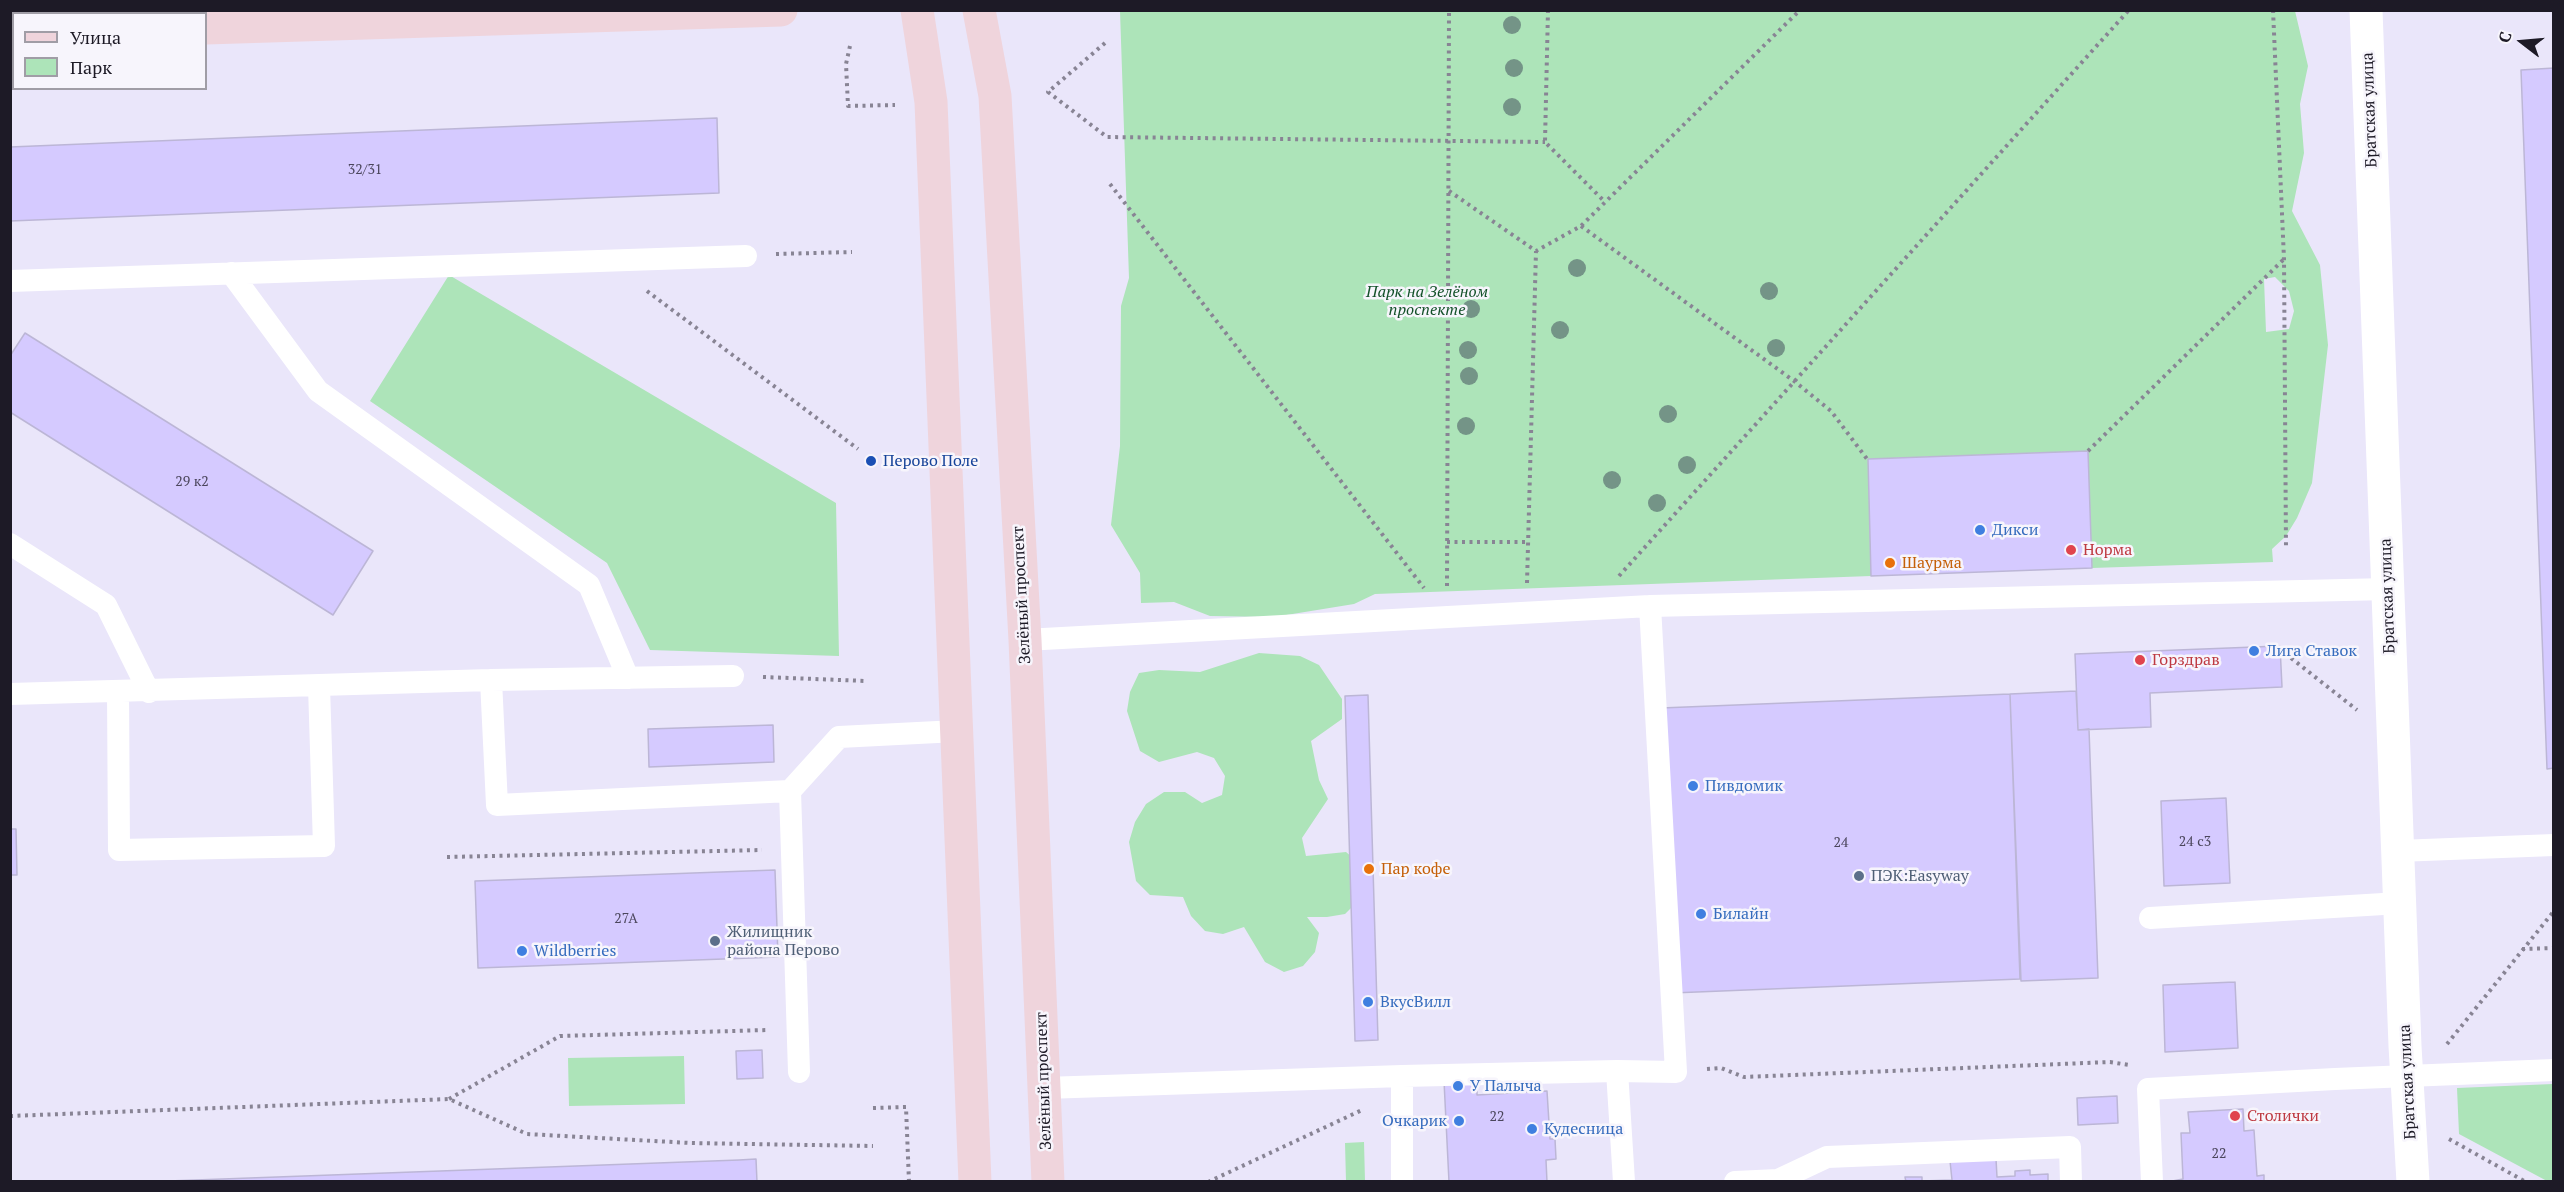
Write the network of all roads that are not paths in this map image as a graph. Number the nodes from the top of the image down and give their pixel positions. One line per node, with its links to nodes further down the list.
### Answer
1 (781, 10): 5 (main road)
2 (917, 10): 20 (main road)
3 (979, 10): 12 (main road, Зелёный проспект)
4 (2366, 10): 10 (street, Братская улица)
5 (207, 28)
6 (746, 256): 7 (lane)
7 (231, 273): 8 (lane); 14 (lane)
8 (10, 280)
9 (10, 544): 18 (lane)
10 (2388, 589): 11 (lane); 23 (street, Братская улица)
11 (1650, 606): 12 (lane); 27 (lane)
12 (1025, 640): 31 (main road, Зелёный проспект)
13 (732, 676): 14 (lane)
14 (628, 678): 15 (lane)
15 (491, 680): 16 (lane); 21 (lane)
16 (319, 686): 17 (lane); 18 (lane)
17 (118, 692): 18 (lane); 19 (lane)
18 (149, 692)
19 (10, 694)
20 (957, 731): 21 (lane); 32 (main road)
21 (790, 791): 28 (lane)
22 (2553, 845): 23 (lane)
23 (2398, 851): 24 (street, Братская улица)
24 (2400, 903): 25 (lane); 30 (street, Братская улица)
25 (2150, 918)
26 (2553, 1070): 30 (lane)
27 (1617, 1071): 29 (lane); 35 (lane)
28 (800, 1072)
29 (1402, 1076): 31 (lane); 34 (lane)
30 (2407, 1077): 38 (lane); 39 (street, Братская улица)
31 (1045, 1088): 33 (main road, Зелёный проспект)
32 (975, 1182)
33 (1048, 1182)
34 (1402, 1182)
35 (1624, 1182)
36 (1735, 1182): 37 (lane)
37 (2071, 1182)
38 (2152, 1182)
39 (2413, 1182)

